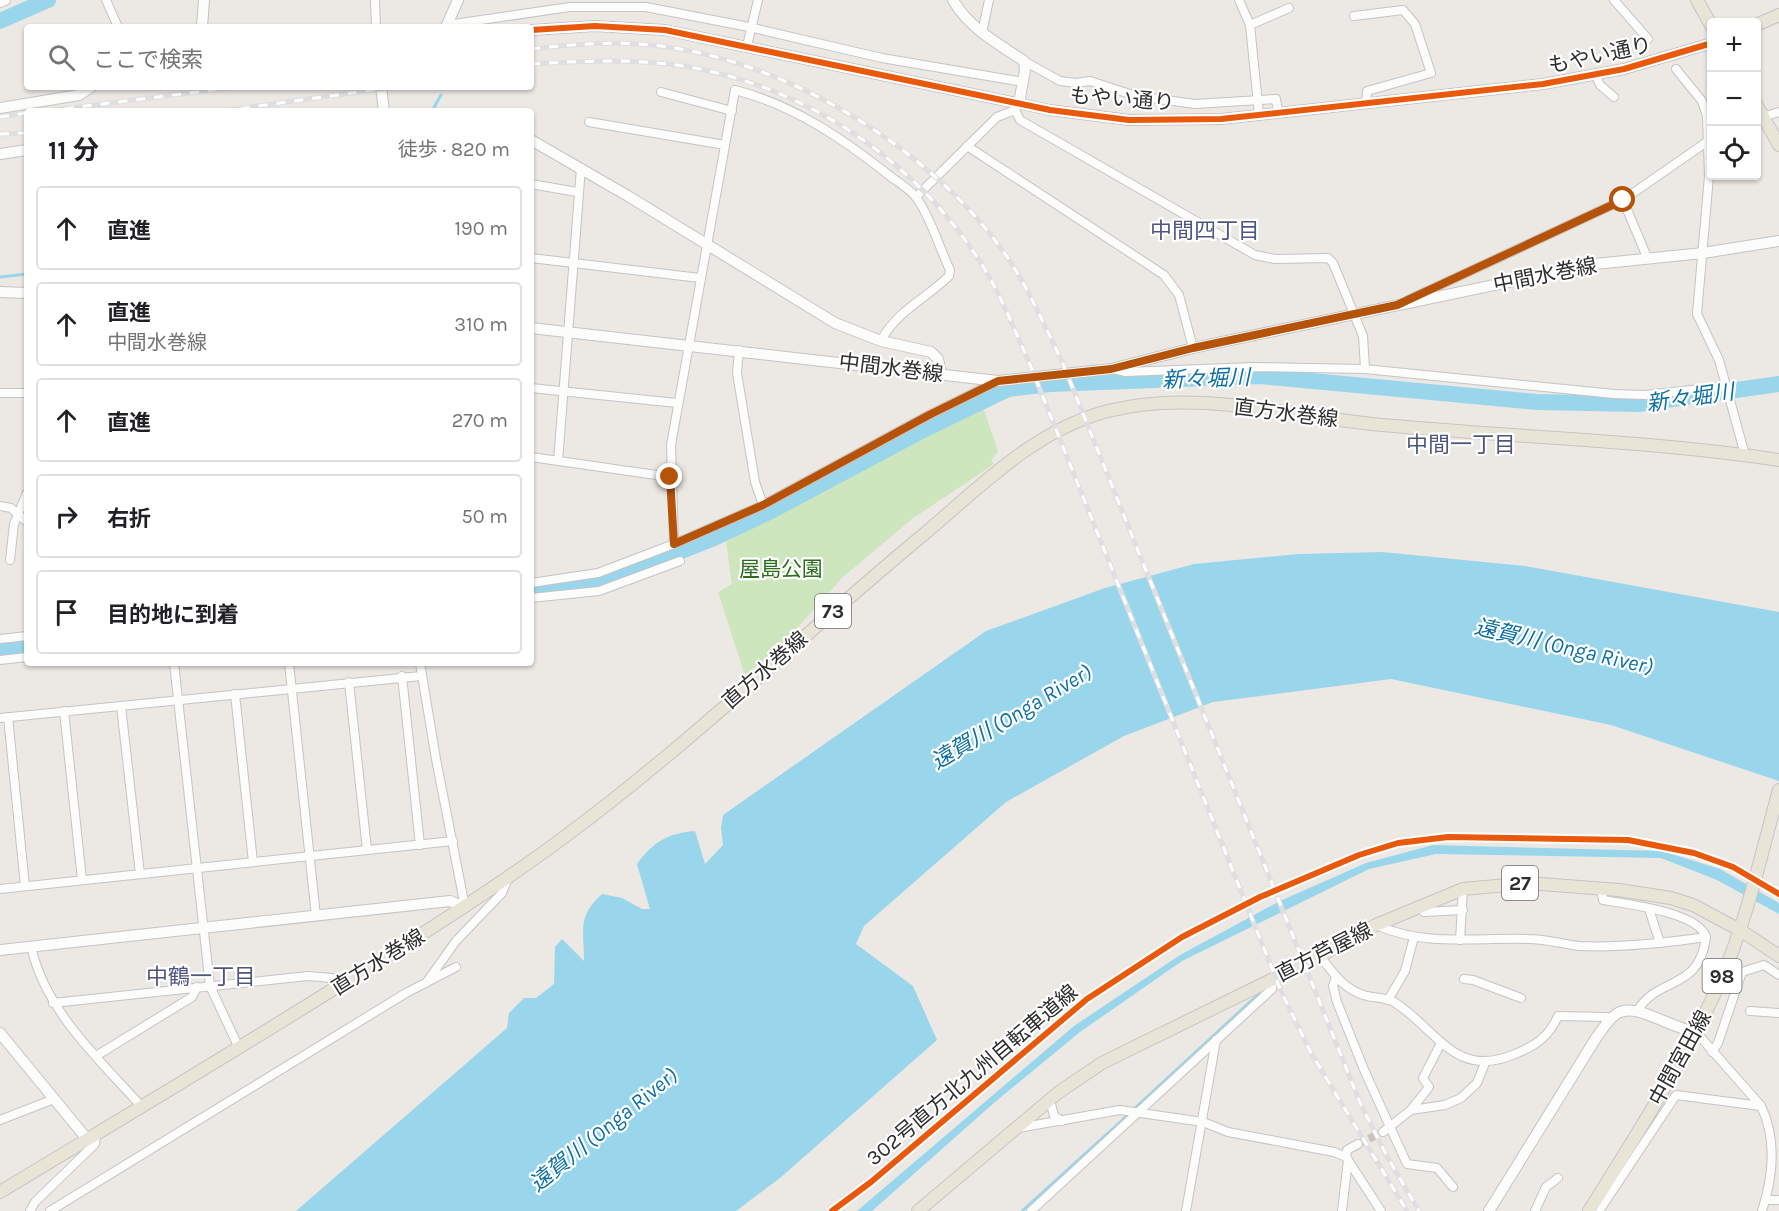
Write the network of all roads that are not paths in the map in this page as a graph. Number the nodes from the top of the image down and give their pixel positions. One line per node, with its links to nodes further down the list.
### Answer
1 (5, 0): 11 (street)
2 (204, 0): 19 (street)
3 (375, 0): 20 (street)
4 (458, 0): 21 (street)
5 (758, 0): 24 (street)
6 (989, 0): 26 (street)
7 (1239, 0): 23 (street)
8 (1614, 0): 27 (street)
9 (1696, 0): 16 (main road)
10 (107, 1): 18 (street)
11 (0, 2)
12 (955, 2): 26 (street)
13 (1289, 8): 23 (street)
14 (1779, 15): 17 (main road)
15 (1354, 16): 41 (street)
16 (1707, 19)
17 (1761, 23)
18 (117, 24)
19 (202, 24)
20 (376, 24)
21 (448, 24)
22 (460, 24): 24 (street)
23 (1250, 25): 40 (street)
24 (749, 27): 29 (street); 30 (street)
25 (534, 30): 29 (street, もやい通り)
26 (982, 33): 31 (street)
27 (1648, 39)
28 (1707, 45): 34 (street, もやい通り)
29 (747, 46): 33 (street, もやい通り)
30 (882, 57): 33 (street); 35 (street)
31 (1024, 61): 35 (street); 40 (street)
32 (1676, 69): 52 (street)
33 (878, 74): 42 (street, もやい通り)
34 (1596, 76): 39 (street); 41 (street, もやい通り)
35 (1023, 82): 42 (street)
36 (85, 90): 43 (street)
37 (381, 90): 44 (street)
38 (662, 92): 45 (street)
39 (1614, 97)
40 (1258, 100): 46 (street); 48 (street)
41 (1366, 103): 46 (street, もやい通り)
42 (1017, 106): 48 (street, もやい通り); 57 (street); 76 (street)
43 (0, 108)
44 (384, 108)
45 (732, 111): 55 (street); 64 (street)
46 (1278, 112): 48 (street, もやい通り)
47 (1779, 112): 49 (street)
48 (1258, 114)
49 (1761, 117)
50 (1761, 118): 56 (main road)
51 (589, 122): 55 (street)
52 (1708, 126)
53 (1707, 141): 65 (street)
54 (534, 142): 60 (street)
55 (725, 145): 67 (street)
56 (1779, 145)
57 (967, 146): 64 (street); 81 (street)
58 (24, 150): 59 (street)
59 (0, 154)
60 (581, 168): 63 (street); 67 (street)
61 (1709, 180): 68 (street)
62 (534, 185): 63 (street)
63 (578, 192): 71 (street)
64 (916, 197): 79 (street)
65 (1623, 200): 69 (street); 75 (street)
66 (1779, 241): 68 (street, 中間水巻線)
67 (707, 246): 72 (street); 79 (street)
68 (1703, 253): 69 (street, 中間水巻線); 87 (street)
69 (1647, 257): 75 (street, 中間水巻線)
70 (534, 258): 71 (street)
71 (573, 262): 72 (street); 78 (street)
72 (700, 278): 80 (street)
73 (0, 292): 74 (street)
74 (24, 293)
75 (1397, 305): 76 (street, 中間水巻線)
76 (1354, 316): 81 (street, 中間水巻線); 84 (street)
77 (534, 328): 78 (street, 中間水巻線)
78 (567, 332): 80 (street, 中間水巻線); 89 (street)
79 (881, 341): 85 (street)
80 (688, 344): 82 (street, 中間水巻線); 92 (street)
81 (1193, 348): 83 (street, 中間水巻線)
82 (739, 350): 85 (street, 中間水巻線); 99 (street)
83 (1111, 369): 84 (street); 86 (street, 中間水巻線)
84 (1365, 369): 87 (street)
85 (941, 374): 86 (street, 中間水巻線)
86 (998, 381): 99 (street)
87 (1728, 386): 93 (street)
88 (534, 388): 89 (street)
89 (565, 392): 92 (street); 96 (street)
90 (0, 393): 91 (street)
91 (24, 393)
92 (677, 403): 97 (street)
93 (1745, 455): 95 (main road, 直方水巻線 / 73); 132 (main road, 直方水巻線 / 73)
94 (534, 457): 96 (street)
95 (1779, 460)
96 (558, 461): 97 (street)
97 (670, 477): 103 (street)
98 (24, 501): 101 (street)
99 (763, 505): 103 (street)
100 (0, 506): 101 (street)
101 (18, 516): 102 (street); 104 (street)
102 (24, 520)
103 (674, 544): 106 (street)
104 (10, 560)
105 (680, 561): 107 (street)
106 (534, 583)
107 (534, 598)
108 (24, 636): 109 (street)
109 (0, 639)
110 (24, 657): 111 (street)
111 (0, 660)
112 (174, 666): 120 (street)
113 (289, 666): 118 (street)
114 (420, 666): 116 (street)
115 (402, 676): 116 (street); 117 (street); 126 (street)
116 (421, 676): 125 (street)
117 (349, 682): 118 (street); 127 (street)
118 (292, 687): 119 (street); 128 (street)
119 (235, 694): 120 (street); 129 (street)
120 (179, 700): 121 (street); 130 (street)
121 (121, 706): 122 (street); 131 (street)
122 (64, 711): 123 (street); 133 (street)
123 (4, 718): 134 (street)
124 (1779, 790): 143 (main road, 中間宮田線 / 98)
125 (453, 841): 126 (street); 138 (street)
126 (420, 845): 127 (street)
127 (367, 850): 128 (street)
128 (310, 857): 129 (street); 142 (street)
129 (253, 862): 130 (street)
130 (196, 868): 131 (street); 145 (street)
131 (140, 874): 133 (street)
132 (509, 878): 138 (main road, 直方水巻線 / 73); 159 (street)
133 (82, 880): 134 (street)
134 (26, 886): 136 (street)
135 (1601, 888): 137 (main road, 直方芦屋線 / 27); 139 (street); 143 (main road, 直方芦屋線 / 27)
136 (0, 889)
137 (1463, 889): 140 (street); 144 (main road, 直方芦屋線 / 27)
138 (465, 907): 142 (street); 161 (main road, 直方水巻線 / 73)
139 (1649, 909): 147 (street); 149 (street)
140 (1463, 910): 141 (street); 148 (street)
141 (1424, 912)
142 (316, 916): 145 (street)
143 (1742, 924): 153 (main road, 直方芦屋線 / 27); 170 (main road, 中間宮田線 / 98)
144 (1376, 925): 146 (street); 152 (main road, 直方芦屋線 / 27)
145 (202, 929): 150 (street); 160 (street)
146 (1414, 937): 148 (street); 164 (street)
147 (1706, 938): 149 (street); 166 (street)
148 (1460, 940): 149 (street)
149 (1659, 943)
150 (31, 946): 151 (street); 165 (street)
151 (0, 950)
152 (1320, 956): 156 (street); 157 (main road, 直方芦屋線 / 27)
153 (1779, 956)
154 (456, 967): 159 (street)
155 (1779, 975): 175 (street)
156 (1336, 977): 164 (street); 188 (street)
157 (1273, 979): 172 (street); 179 (main road, 直方芦屋線 / 27)
158 (1464, 979): 163 (street)
159 (426, 983): 198 (street)
160 (210, 986): 161 (street); 162 (street); 174 (street)
161 (339, 986): 174 (main road, 直方水巻線 / 73)
162 (197, 987): 165 (street); 176 (street)
163 (1521, 998)
164 (1388, 1000): 173 (street)
165 (53, 1003): 176 (street)
166 (1637, 1011): 169 (street); 170 (street)
167 (1749, 1011): 168 (street)
168 (1779, 1013)
169 (1610, 1019): 177 (street); 204 (street)
170 (1695, 1031): 175 (street); 206 (main road, 中間宮田線 / 98)
171 (0, 1033): 178 (street)
172 (1216, 1040): 183 (street); 186 (street)
173 (1441, 1043): 177 (street); 182 (street)
174 (239, 1048): 181 (main road, 直方水巻線 / 73)
175 (1712, 1052): 180 (street)
176 (96, 1056): 181 (street)
177 (1485, 1063): 182 (street)
178 (54, 1100): 184 (street); 189 (street)
179 (1050, 1100): 185 (street); 187 (main road, 直方芦屋線 / 27)
180 (1761, 1106): 195 (street); 207 (street)
181 (141, 1107): 189 (main road, 直方水巻線 / 73)
182 (1411, 1110): 188 (street)
183 (1138, 1112): 185 (street); 186 (street); 200 (street)
184 (0, 1120)
185 (1062, 1121): 187 (street)
186 (1203, 1122): 191 (street); 201 (street)
187 (1018, 1128): 199 (main road, 直方芦屋線 / 27)
188 (1387, 1130): 193 (street)
189 (91, 1137): 194 (main road, 直方水巻線 / 73); 197 (street)
190 (1358, 1144): 191 (street)
191 (1347, 1159): 202 (street); 203 (street)
192 (1558, 1178): 205 (street)
193 (1453, 1187)
194 (0, 1192)
195 (1766, 1200): 196 (street); 208 (street)
196 (1779, 1200)
197 (30, 1211)
198 (50, 1211)
199 (918, 1211)
200 (1031, 1211)
201 (1186, 1211)
202 (1342, 1211)
203 (1381, 1211)
204 (1489, 1211)
205 (1535, 1211)
206 (1589, 1211)
207 (1599, 1211)
208 (1762, 1211)

